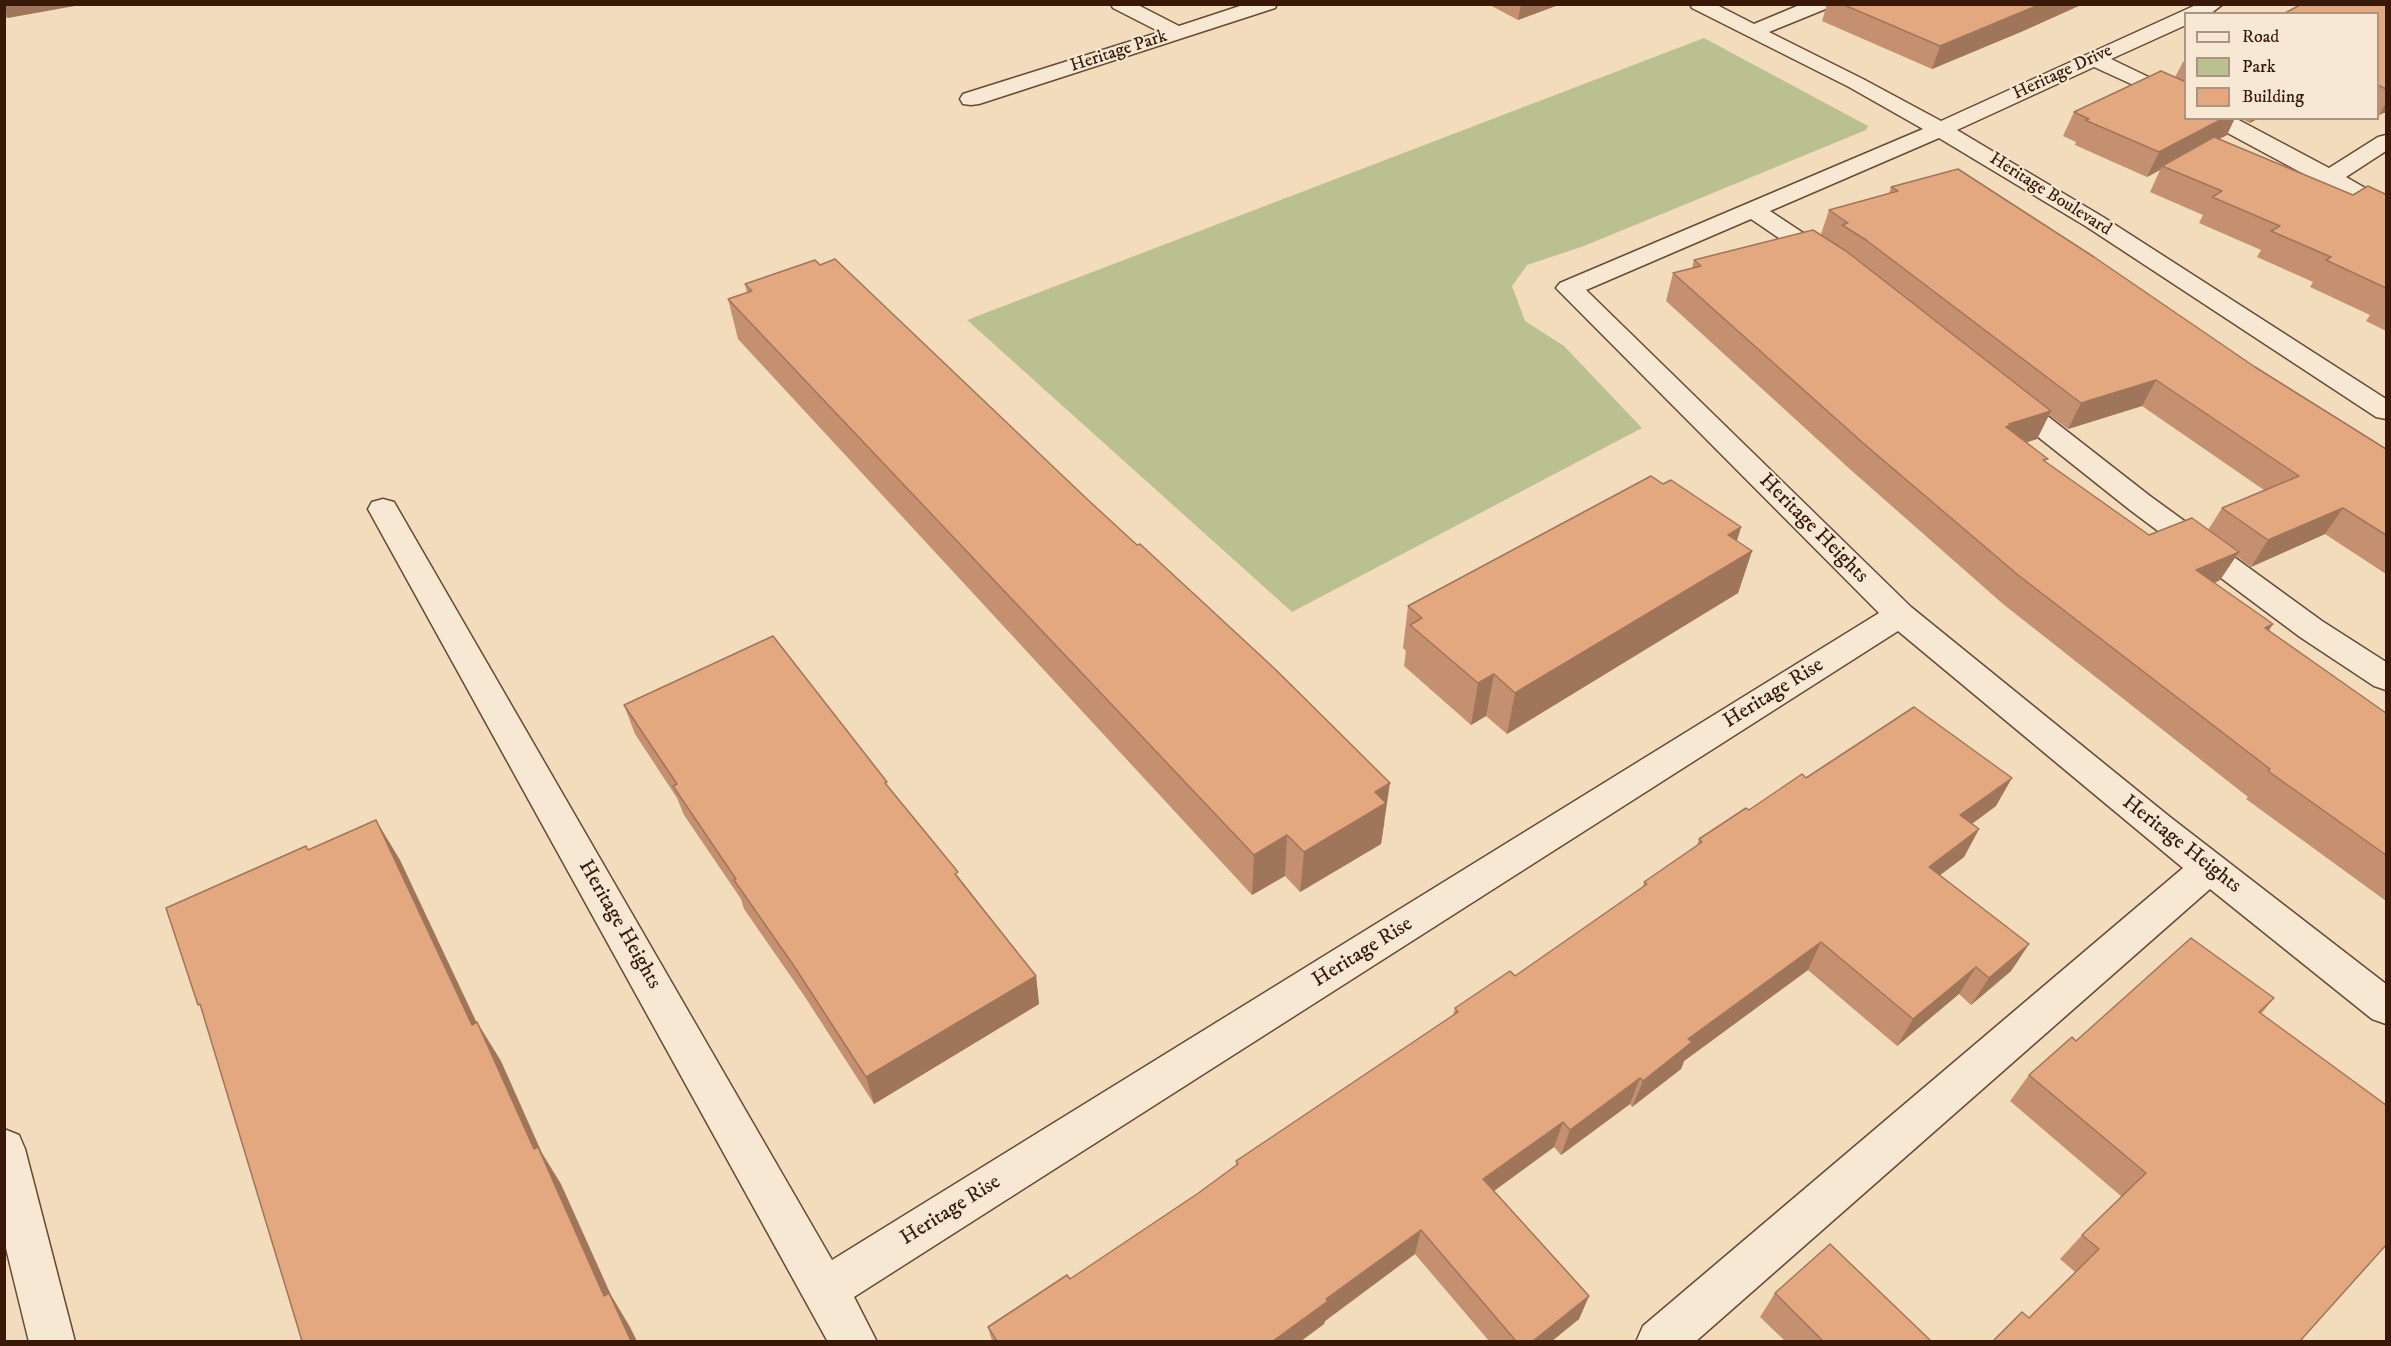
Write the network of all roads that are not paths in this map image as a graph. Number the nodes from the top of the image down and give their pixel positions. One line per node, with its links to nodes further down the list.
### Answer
1 (1120, 4): 9 (street)
2 (1268, 4): 9 (street, Heritage Park)
3 (1699, 4): 8 (street, Heritage Boulevard)
4 (1821, 4): 8 (street)
5 (2214, 4): 6 (street)
6 (2198, 12)
7 (2184, 18): 10 (street, Heritage Drive)
8 (1753, 31): 14 (street, Heritage Boulevard)
9 (1177, 33): 11 (street, Heritage Park)
10 (2095, 59): 12 (street); 14 (street, Heritage Drive)
11 (971, 99)
12 (2184, 102)
13 (2221, 120): 16 (street)
14 (1941, 129): 18 (street, Heritage Heights); 21 (street, Heritage Boulevard)
15 (2386, 142): 16 (street)
16 (2330, 177): 17 (street)
17 (2386, 209)
18 (1754, 210): 19 (street); 23 (street, Heritage Heights)
19 (1847, 272)
20 (1984, 380): 24 (street)
21 (2386, 411)
22 (383, 509): 28 (street, Heritage Heights)
23 (1900, 615): 25 (street, Heritage Heights); 28 (street, Heritage Rise)
24 (2386, 678)
25 (2209, 868): 26 (street, Heritage Heights); 31 (street)
26 (2386, 1007)
27 (4, 1149): 29 (street)
28 (825, 1290): 30 (street, Heritage Heights)
29 (52, 1341)
30 (854, 1341)
31 (1659, 1341)

